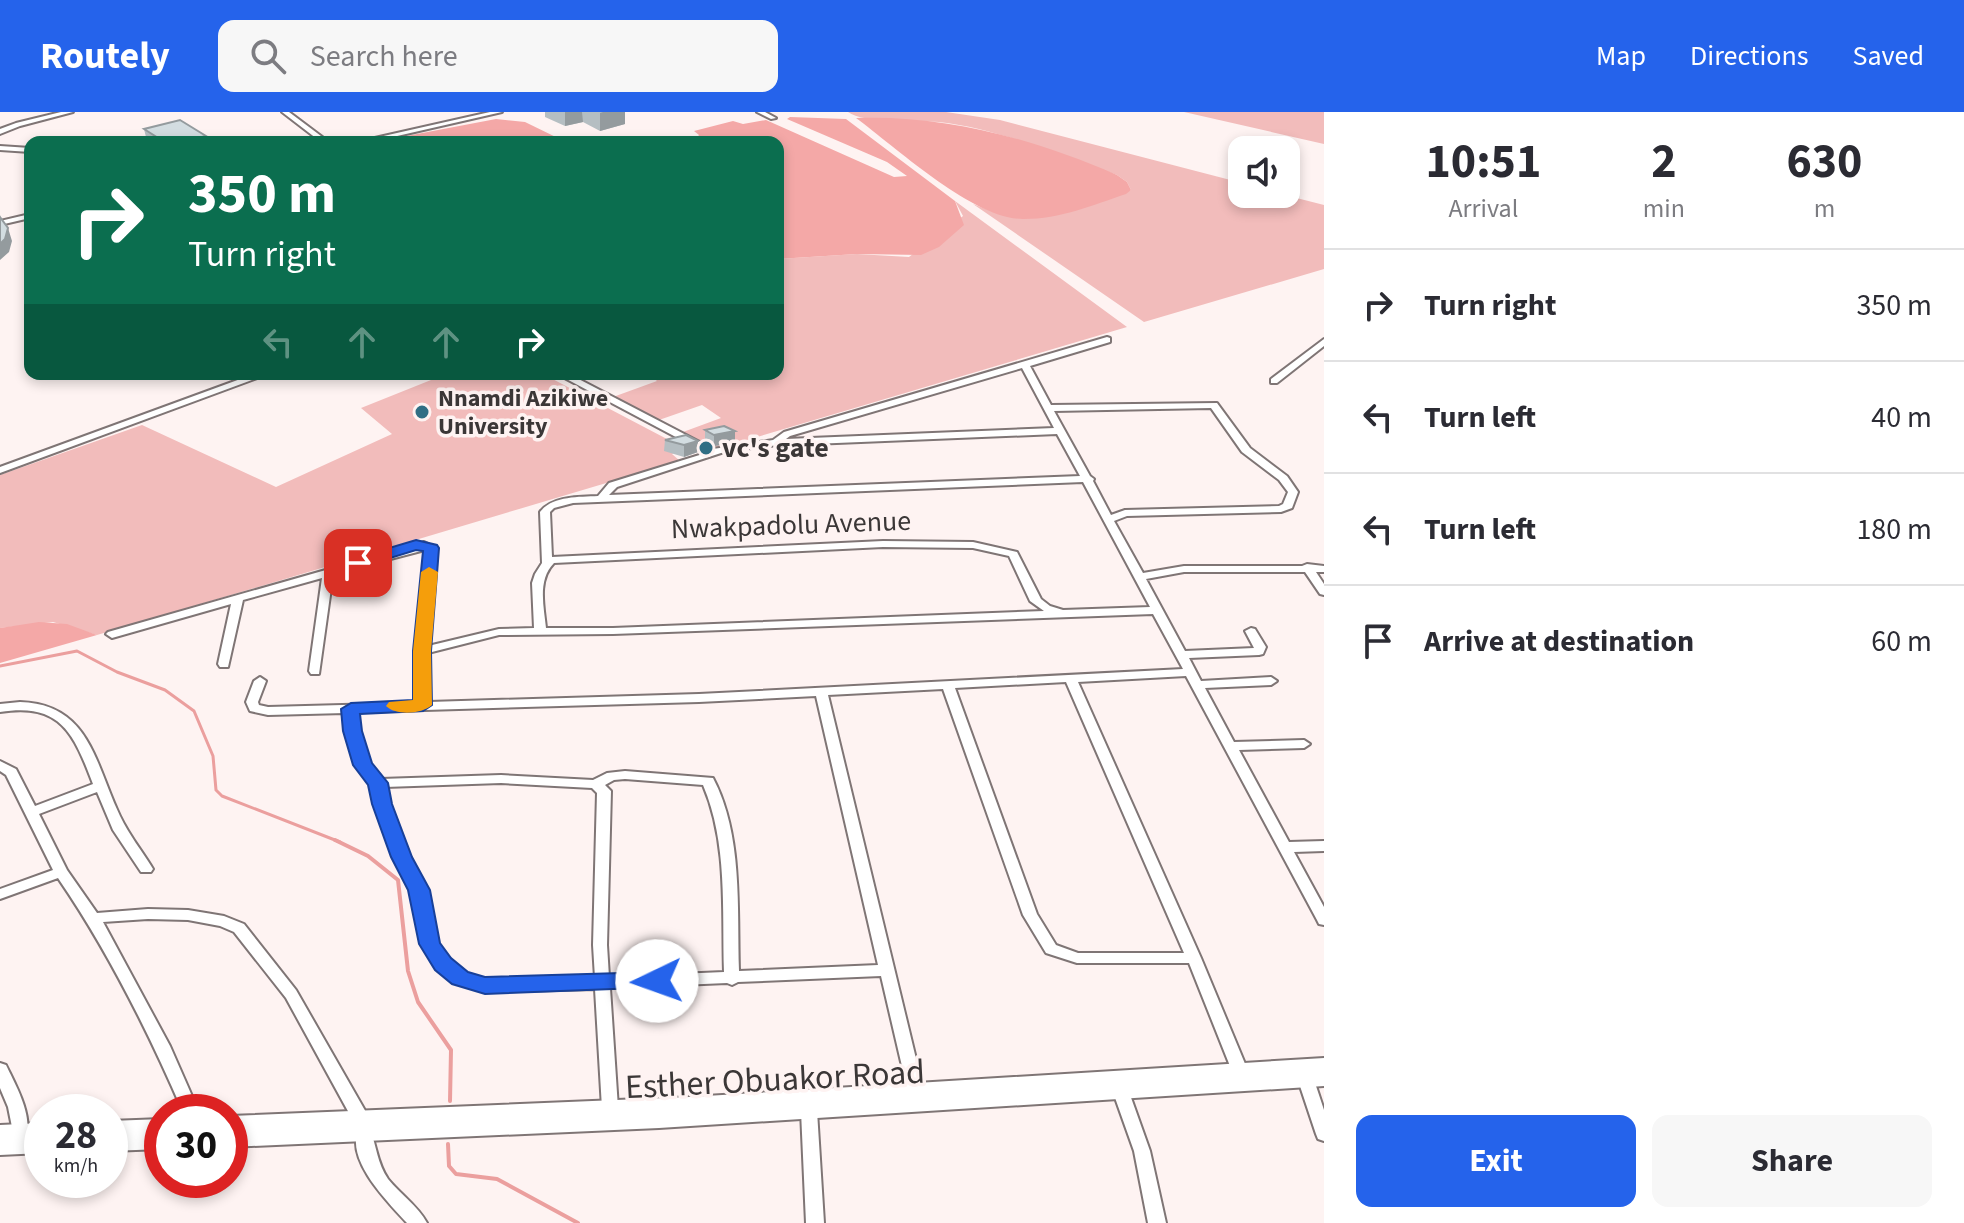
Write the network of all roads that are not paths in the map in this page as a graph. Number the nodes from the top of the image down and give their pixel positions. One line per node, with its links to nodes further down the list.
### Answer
1 (70, 112): 6 (street)
2 (285, 112): 7 (street)
3 (499, 112): 8 (street)
4 (760, 112): 5 (street)
5 (773, 118)
6 (0, 132)
7 (317, 136)
8 (389, 136)
9 (0, 148): 10 (street)
10 (24, 150)
11 (24, 217): 12 (street)
12 (0, 223)
13 (1107, 340): 15 (street)
14 (1324, 342): 18 (street)
15 (1025, 365): 19 (street); 21 (street)
16 (247, 380): 23 (street)
17 (573, 380): 22 (street)
18 (1274, 381)
19 (1049, 408): 20 (street); 26 (street)
20 (1062, 431): 21 (street); 24 (street)
21 (776, 442): 22 (street)
22 (718, 452): 25 (street)
23 (0, 470)
24 (1089, 479): 25 (street); 26 (street)
25 (602, 497): 27 (street)
26 (1108, 520): 31 (street)
27 (547, 562): 35 (street, Nwakpadolu Avenue); 36 (street)
28 (1307, 567): 29 (street); 31 (street); 32 (street)
29 (1324, 569)
30 (328, 572): 33 (street); 39 (street); 42 (street)
31 (1139, 577): 34 (street)
32 (1324, 592)
33 (238, 598): 38 (street); 41 (street)
34 (1158, 610): 35 (street); 40 (street)
35 (1073, 614): 36 (street)
36 (540, 630): 39 (street)
37 (1251, 631): 40 (street)
38 (112, 634)
39 (422, 651): 50 (street)
40 (1183, 655): 43 (street)
41 (224, 664)
42 (315, 671)
43 (1192, 672): 44 (street); 48 (street)
44 (1071, 679): 47 (street); 67 (street)
45 (260, 681): 52 (street)
46 (1271, 681): 48 (street)
47 (948, 685): 49 (street); 67 (street)
48 (1199, 685): 54 (street)
49 (821, 692): 50 (street); 68 (street)
50 (423, 705): 52 (street)
51 (0, 708): 58 (street)
52 (351, 709): 56 (street)
53 (1304, 744): 54 (street)
54 (1232, 746): 61 (street)
55 (0, 765): 59 (street)
56 (378, 783): 57 (street); 70 (street)
57 (595, 784): 69 (street); 70 (street)
58 (100, 786): 59 (street); 62 (street)
59 (31, 812): 63 (street)
60 (1324, 846): 61 (street)
61 (1287, 847): 66 (street)
62 (146, 869)
63 (61, 872): 64 (street); 65 (street)
64 (0, 894)
65 (93, 918): 77 (street); 81 (street)
66 (1324, 920)
67 (1194, 958): 73 (street)
68 (886, 970): 69 (street); 75 (street)
69 (732, 979): 70 (street)
70 (602, 983): 78 (street)
71 (1324, 1065): 73 (street, Esther Obuakor Road)
72 (0, 1069): 82 (street)
73 (1240, 1071): 75 (street, Esther Obuakor Road)
74 (1315, 1080): 76 (street, Esther Obuakor Road); 83 (street)
75 (916, 1092): 78 (street, Esther Obuakor Road)
76 (1121, 1092): 79 (street, Esther Obuakor Road); 89 (street)
77 (183, 1094)
78 (610, 1108): 81 (street, Esther Obuakor Road)
79 (809, 1111): 81 (street, Esther Obuakor Road); 88 (street)
80 (248, 1124): 81 (street, Esther Obuakor Road)
81 (362, 1127): 84 (street, Esther Obuakor Road); 87 (street)
82 (10, 1132)
83 (1324, 1134)
84 (248, 1137)
85 (24, 1146): 86 (street)
86 (0, 1147)
87 (418, 1223)
88 (815, 1223)
89 (1157, 1223)

